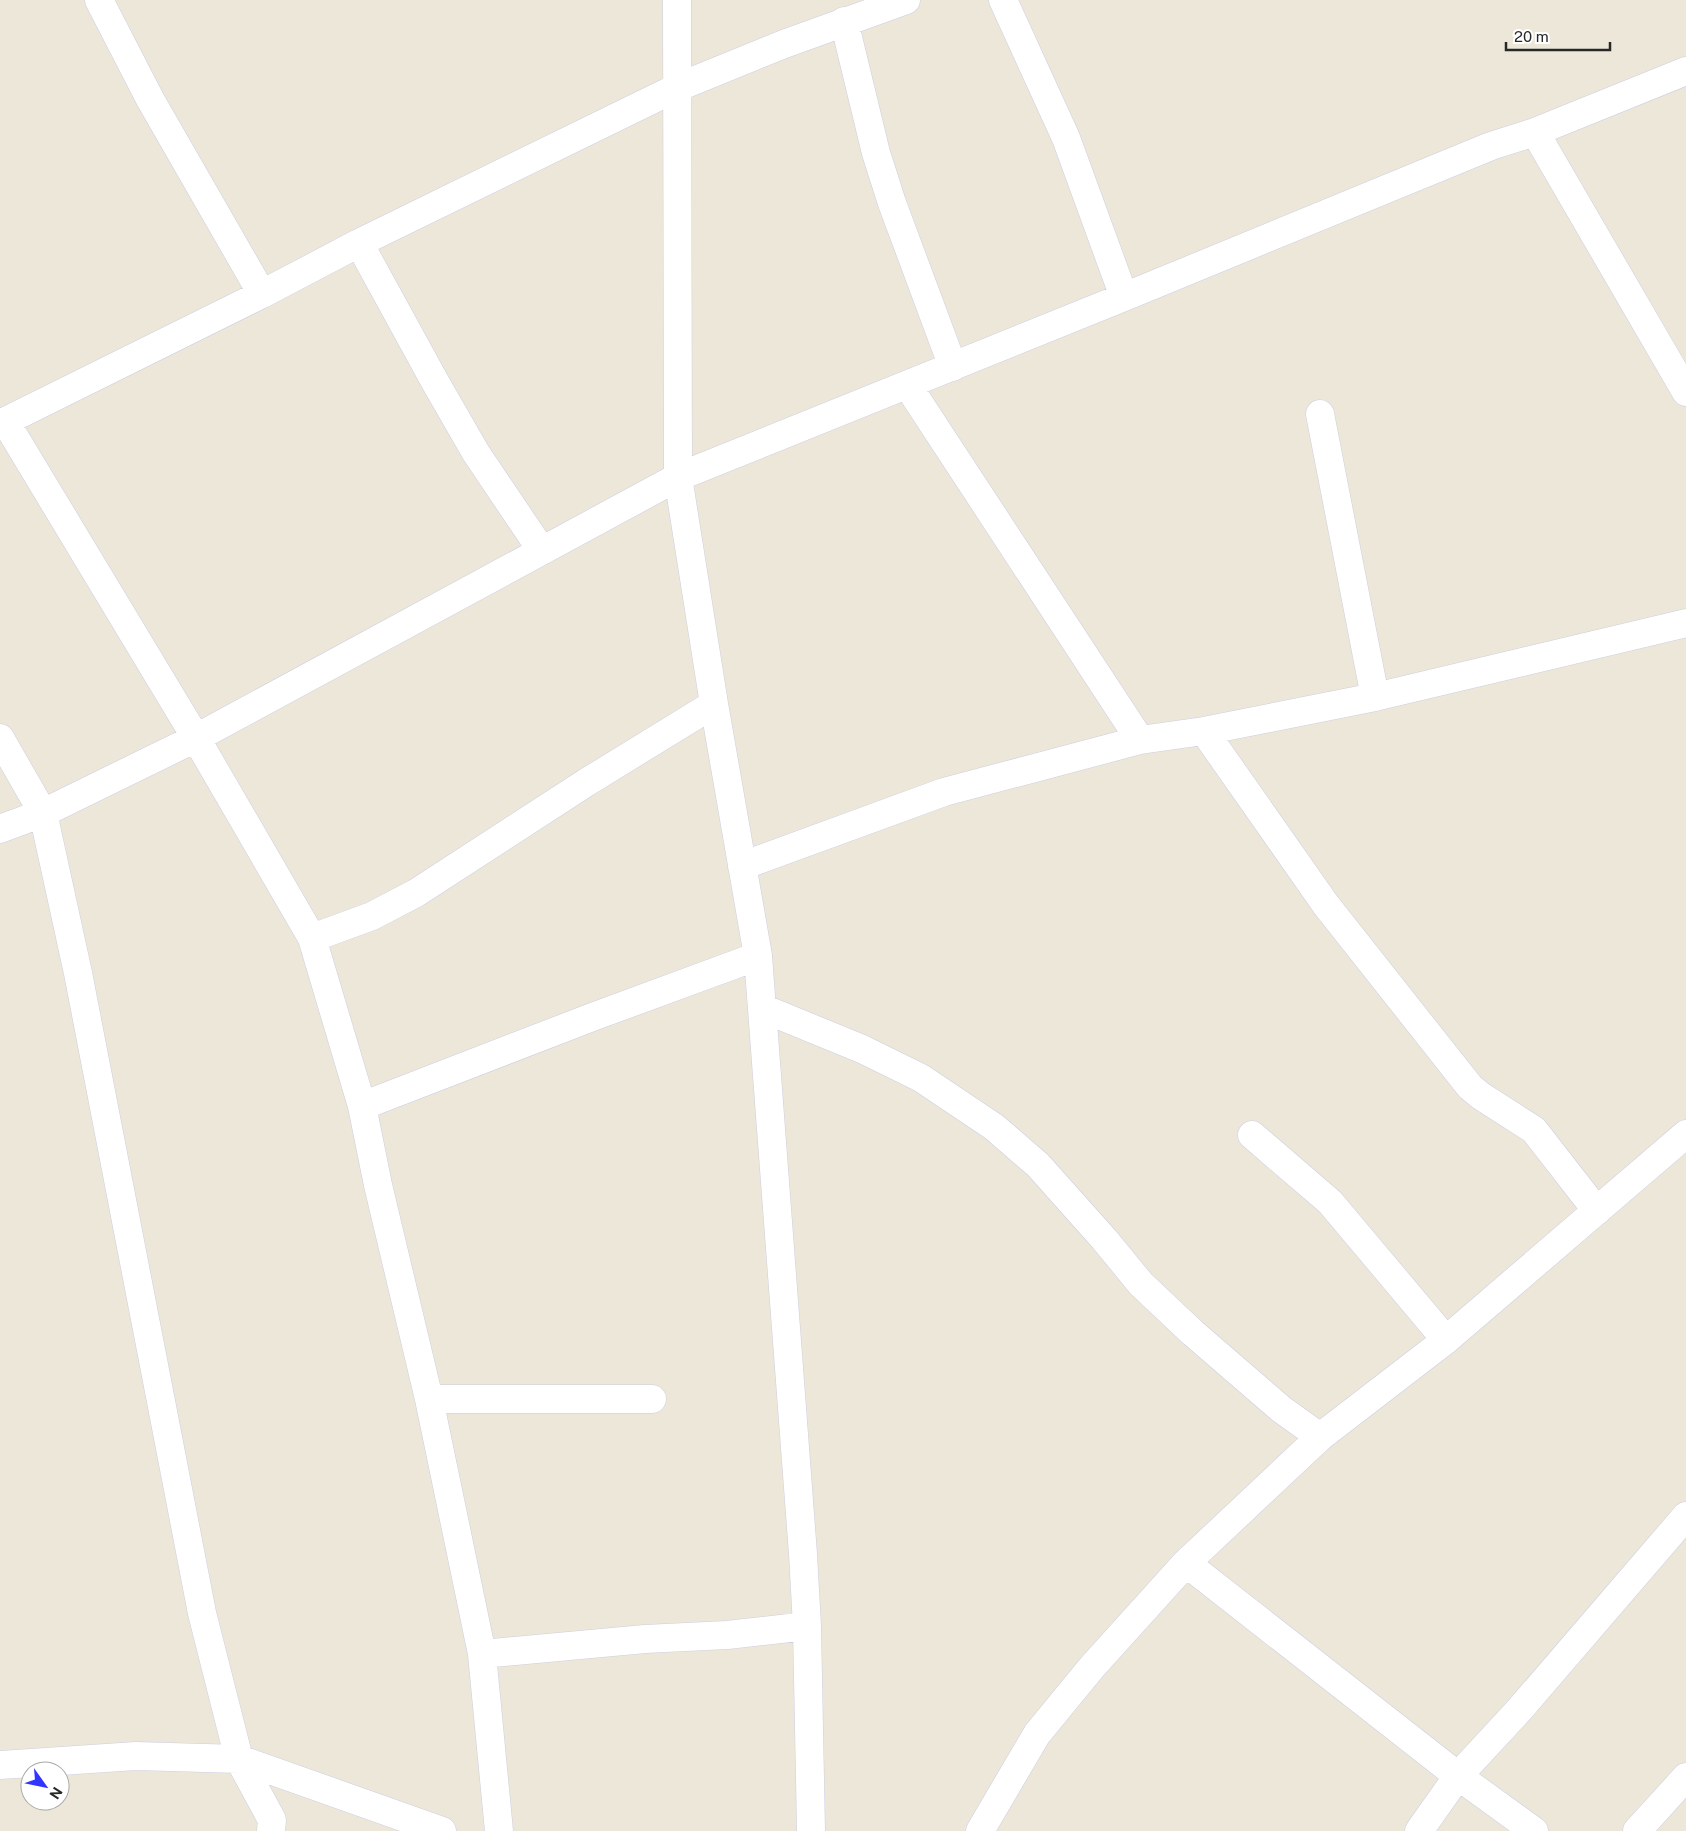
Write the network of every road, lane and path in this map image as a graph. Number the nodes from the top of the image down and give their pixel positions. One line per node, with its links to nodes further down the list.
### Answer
1 (99, 0): 10 (street)
2 (677, 0): 7 (street)
3 (1002, 0): 11 (street)
4 (891, 3): 5 (street)
5 (844, 22): 7 (street); 12 (street)
6 (1686, 71): 8 (street)
7 (676, 88): 9 (street); 17 (street)
8 (1535, 132): 11 (street); 14 (street)
9 (359, 243): 10 (street); 18 (street)
10 (262, 294): 16 (street)
11 (1124, 298): 12 (street)
12 (953, 367): 13 (street)
13 (908, 386): 17 (street); 25 (street)
14 (1686, 392)
15 (1320, 414): 20 (street)
16 (3, 422): 24 (street)
17 (678, 477): 18 (street); 21 (street)
18 (542, 550): 24 (street)
19 (1686, 623): 20 (street)
20 (1375, 697): 22 (street)
21 (714, 704): 28 (street); 29 (street)
22 (1204, 732): 25 (street); 35 (street)
23 (0, 738): 26 (street)
24 (196, 738): 26 (street); 29 (street)
25 (1140, 740): 28 (street)
26 (43, 813): 27 (street); 44 (street)
27 (0, 829)
28 (742, 866): 30 (street)
29 (312, 938): 32 (street)
30 (758, 956): 31 (street); 32 (street)
31 (762, 1008): 39 (street); 42 (street)
32 (362, 1106): 37 (street)
33 (1686, 1134): 35 (street)
34 (1252, 1135): 36 (street)
35 (1597, 1211): 36 (street)
36 (1446, 1340): 39 (street)
37 (429, 1398): 38 (street); 43 (street)
38 (652, 1399)
39 (1320, 1438): 41 (street)
40 (1686, 1516): 46 (street)
41 (1186, 1563): 46 (street); 52 (street)
42 (807, 1626): 43 (street); 51 (street)
43 (482, 1654): 50 (street)
44 (239, 1759): 45 (street); 48 (street); 49 (street)
45 (0, 1765)
46 (1458, 1776): 53 (street); 54 (street)
47 (1686, 1777): 55 (street)
48 (271, 1831)
49 (442, 1831)
50 (499, 1831)
51 (811, 1831)
52 (980, 1831)
53 (1419, 1831)
54 (1534, 1831)
55 (1637, 1831)

